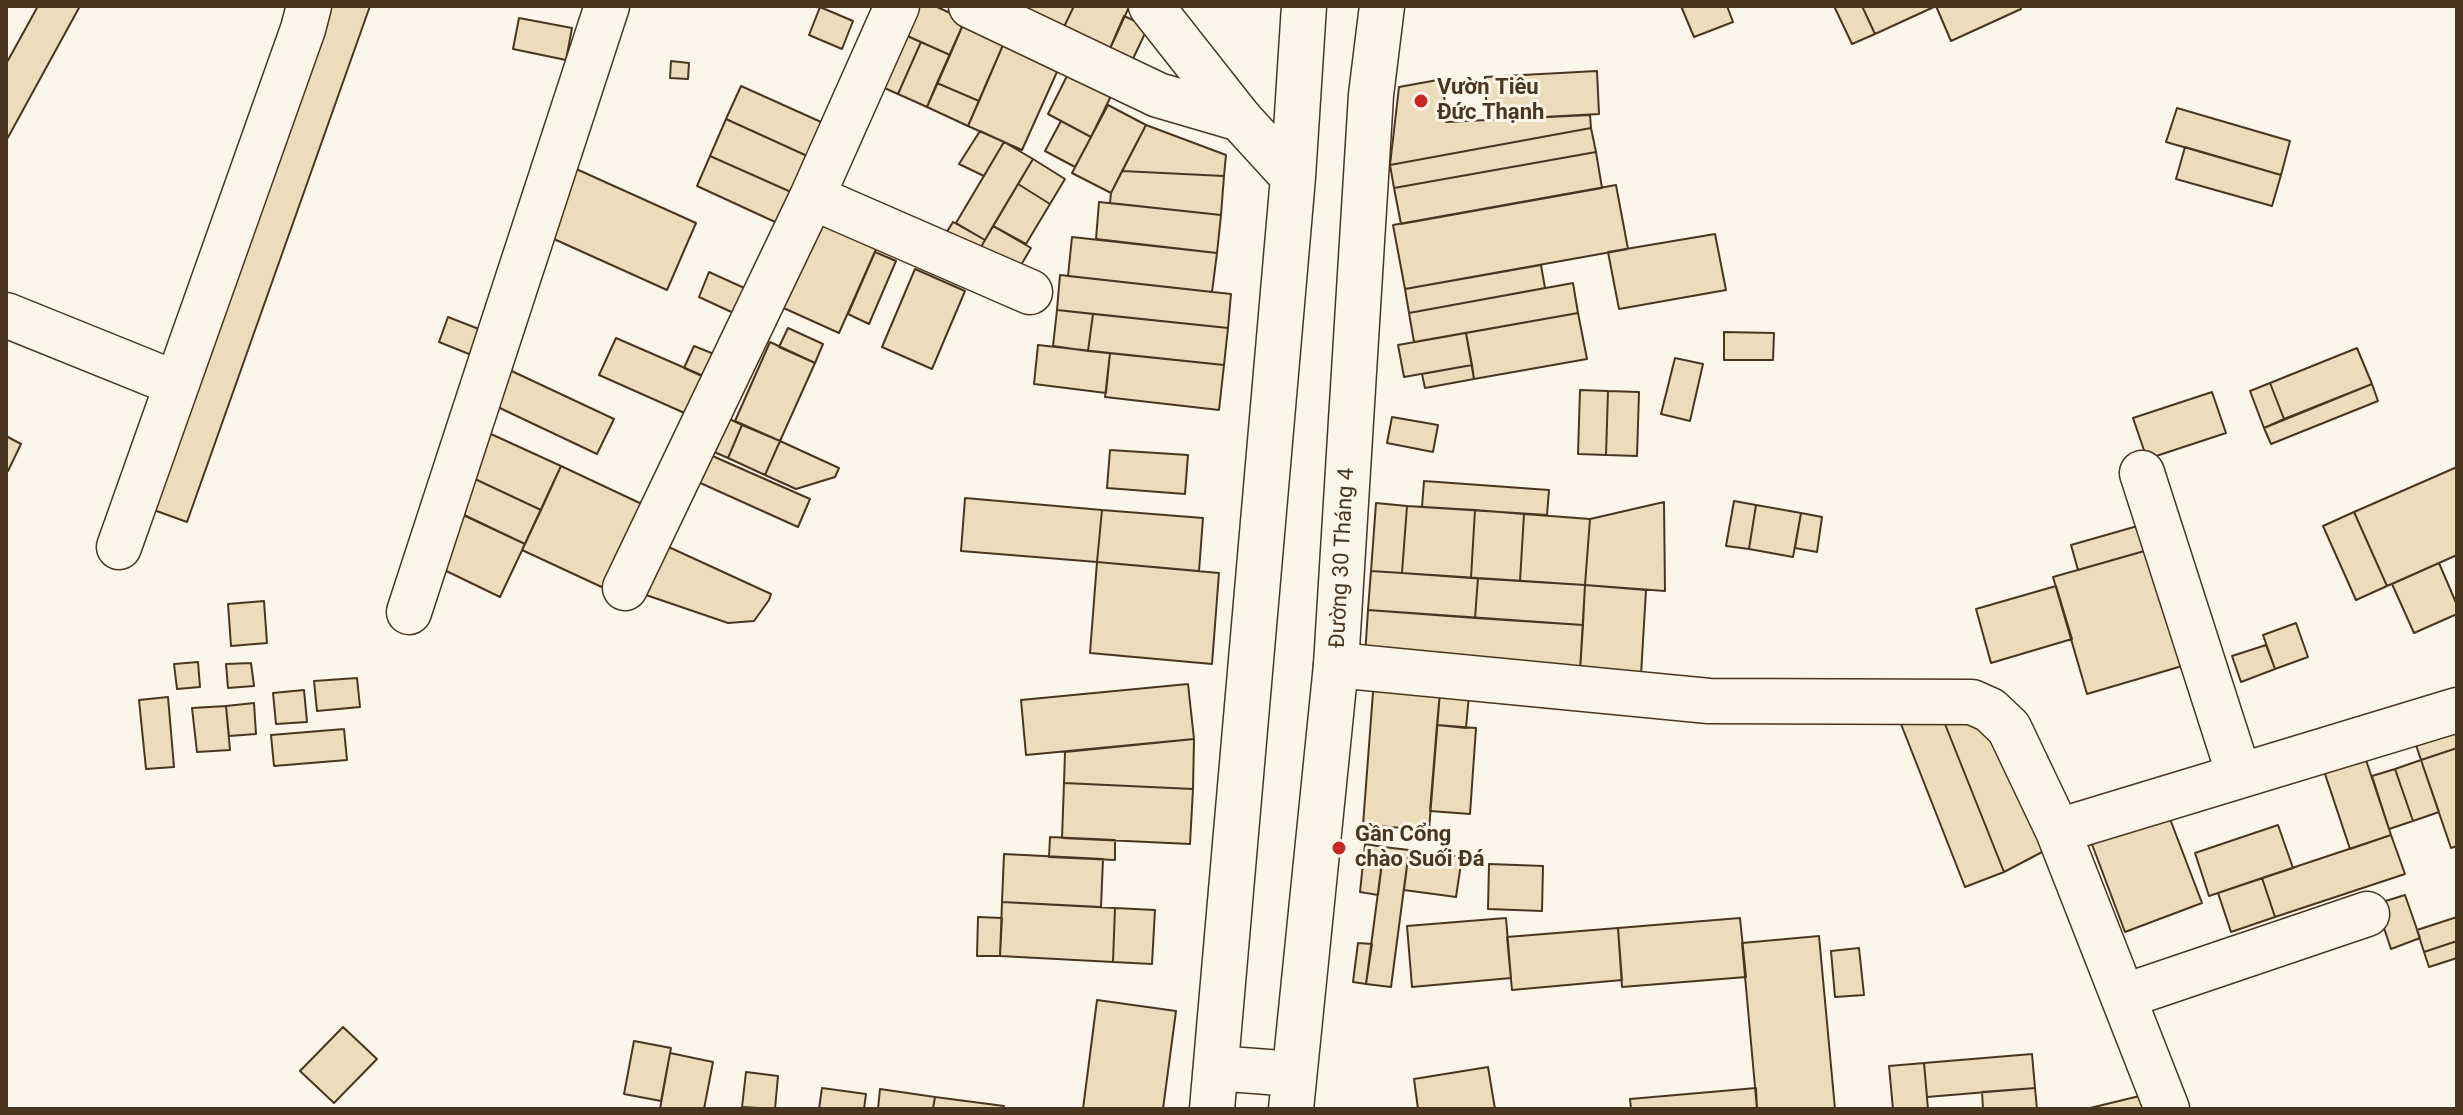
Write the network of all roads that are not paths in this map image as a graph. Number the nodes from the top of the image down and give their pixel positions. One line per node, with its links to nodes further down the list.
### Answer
1 (309, 6): 13 (street)
2 (607, 6): 17 (street)
3 (897, 6): 10 (street)
4 (971, 6): 8 (street)
5 (1151, 6): 8 (street)
6 (1304, 6): 9 (street)
7 (1382, 6): 18 (street, Đường 30 Tháng 4)
8 (1240, 119): 9 (street)
9 (1293, 177): 24 (street)
10 (812, 197): 11 (street); 16 (street)
11 (1030, 292)
12 (6, 315): 13 (street)
13 (177, 384): 15 (street)
14 (2142, 473): 20 (street)
15 (119, 547)
16 (625, 588)
17 (409, 612)
18 (1336, 665): 21 (street); 25 (street, Đường 30 Tháng 4)
19 (2457, 710): 20 (street)
20 (2239, 775): 21 (street)
21 (2058, 831): 23 (street)
22 (2367, 914): 23 (street)
23 (2125, 996): 26 (street)
24 (1214, 1088): 25 (street)
25 (1292, 1092)
26 (2167, 1109)

